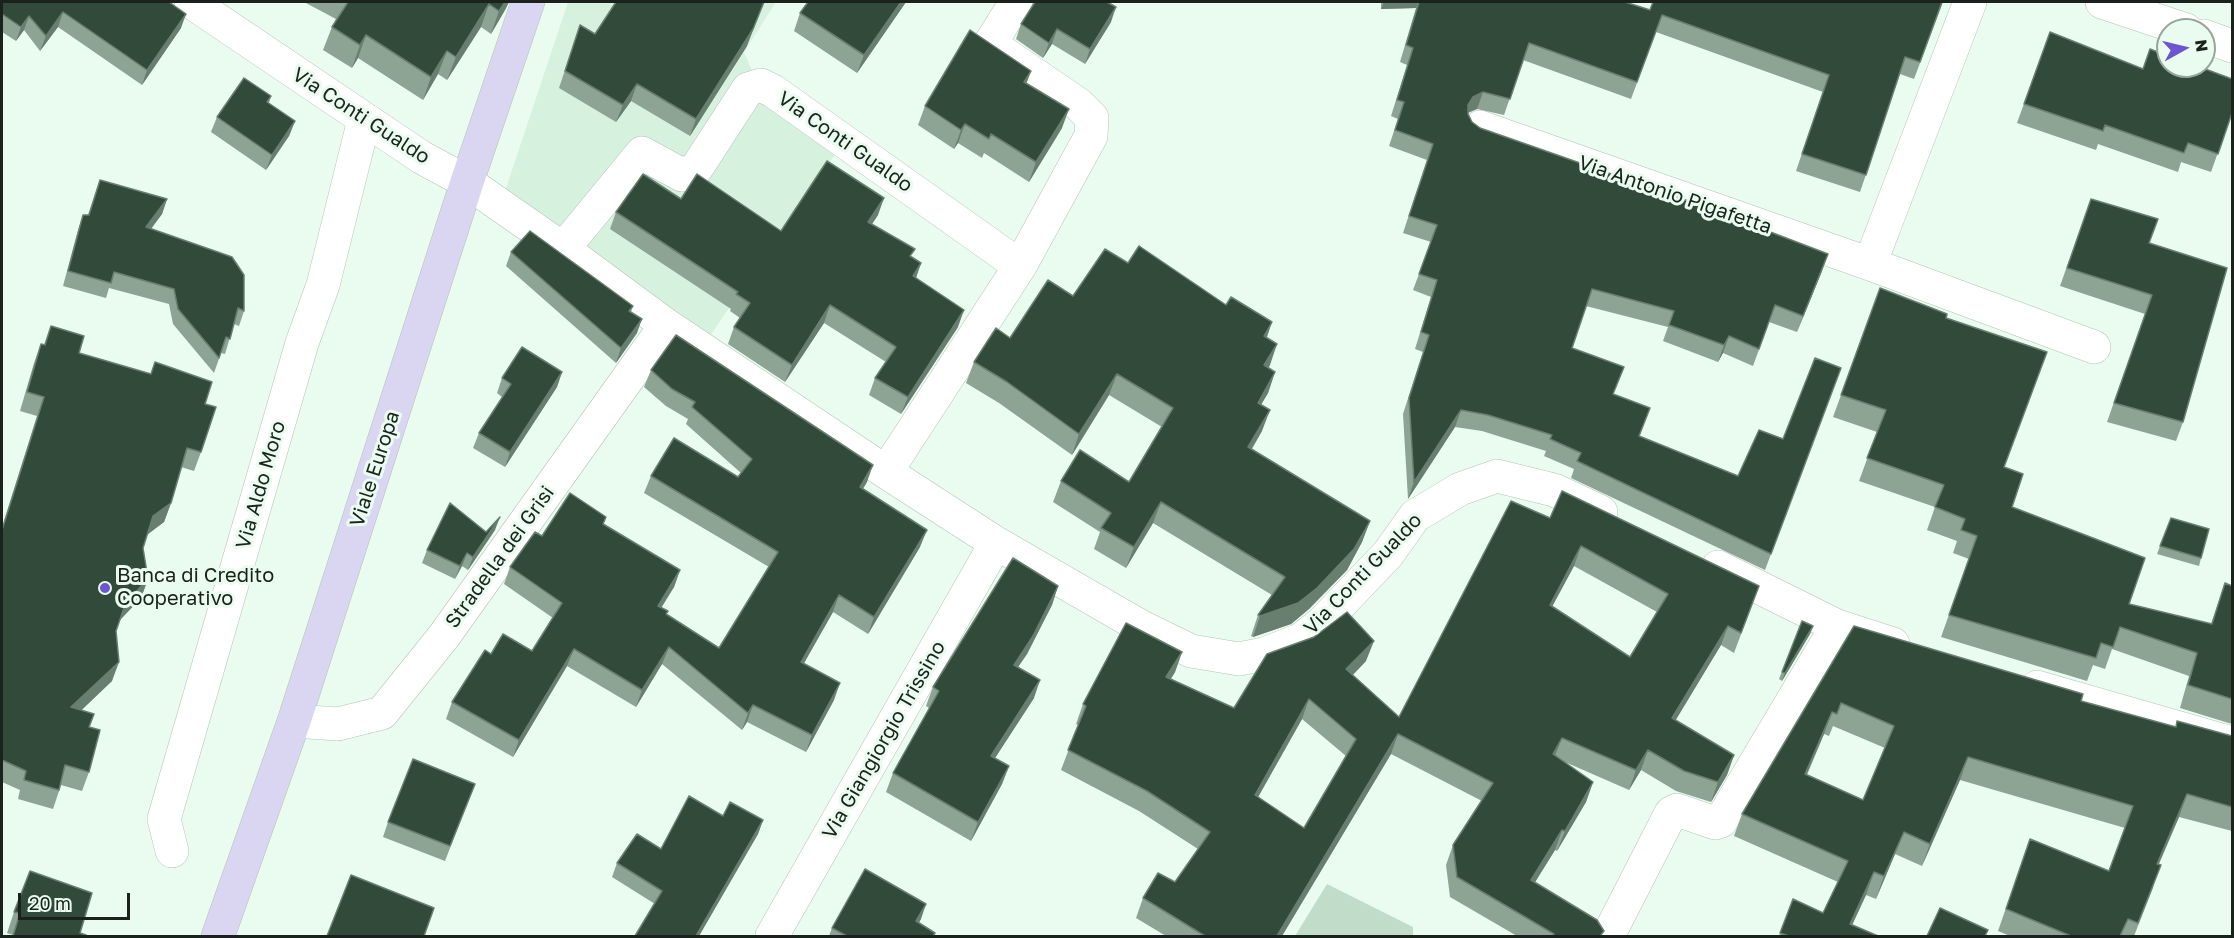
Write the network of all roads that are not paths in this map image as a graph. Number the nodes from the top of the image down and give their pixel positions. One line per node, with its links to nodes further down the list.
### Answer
1 (191, 2): 9 (street, Via Conti Gualdo)
2 (528, 2): 11 (main road, Viale Europa)
3 (1016, 2): 14 (street)
4 (1970, 2): 13 (street)
5 (2102, 2): 6 (street)
6 (2156, 20)
7 (2216, 40): 8 (street)
8 (2232, 46)
9 (364, 120): 11 (street, Via Conti Gualdo); 26 (street, Via Aldo Moro)
10 (1480, 127): 13 (street, Via Antonio Pigafetta)
11 (467, 183): 12 (street, Via Conti Gualdo); 24 (main road, Viale Europa)
12 (563, 249): 14 (street, Via Conti Gualdo); 15 (street, Via Conti Gualdo)
13 (1870, 264): 16 (street, Via Antonio Pigafetta)
14 (1020, 266): 17 (street)
15 (666, 325): 17 (street, Via Conti Gualdo); 24 (street, Stradella dei Grisi)
16 (2094, 347)
17 (886, 472): 19 (street, Via Conti Gualdo)
18 (1629, 525): 19 (street, Via Conti Gualdo)
19 (996, 543): 28 (street, Via Giangiorgio Trissino)
20 (1693, 555): 21 (street)
21 (1837, 626): 22 (street); 29 (street)
22 (1917, 651)
23 (2004, 677): 25 (street)
24 (294, 721): 27 (main road, Viale Europa)
25 (2232, 743)
26 (172, 851)
27 (218, 936)
28 (772, 936)
29 (1608, 936)

